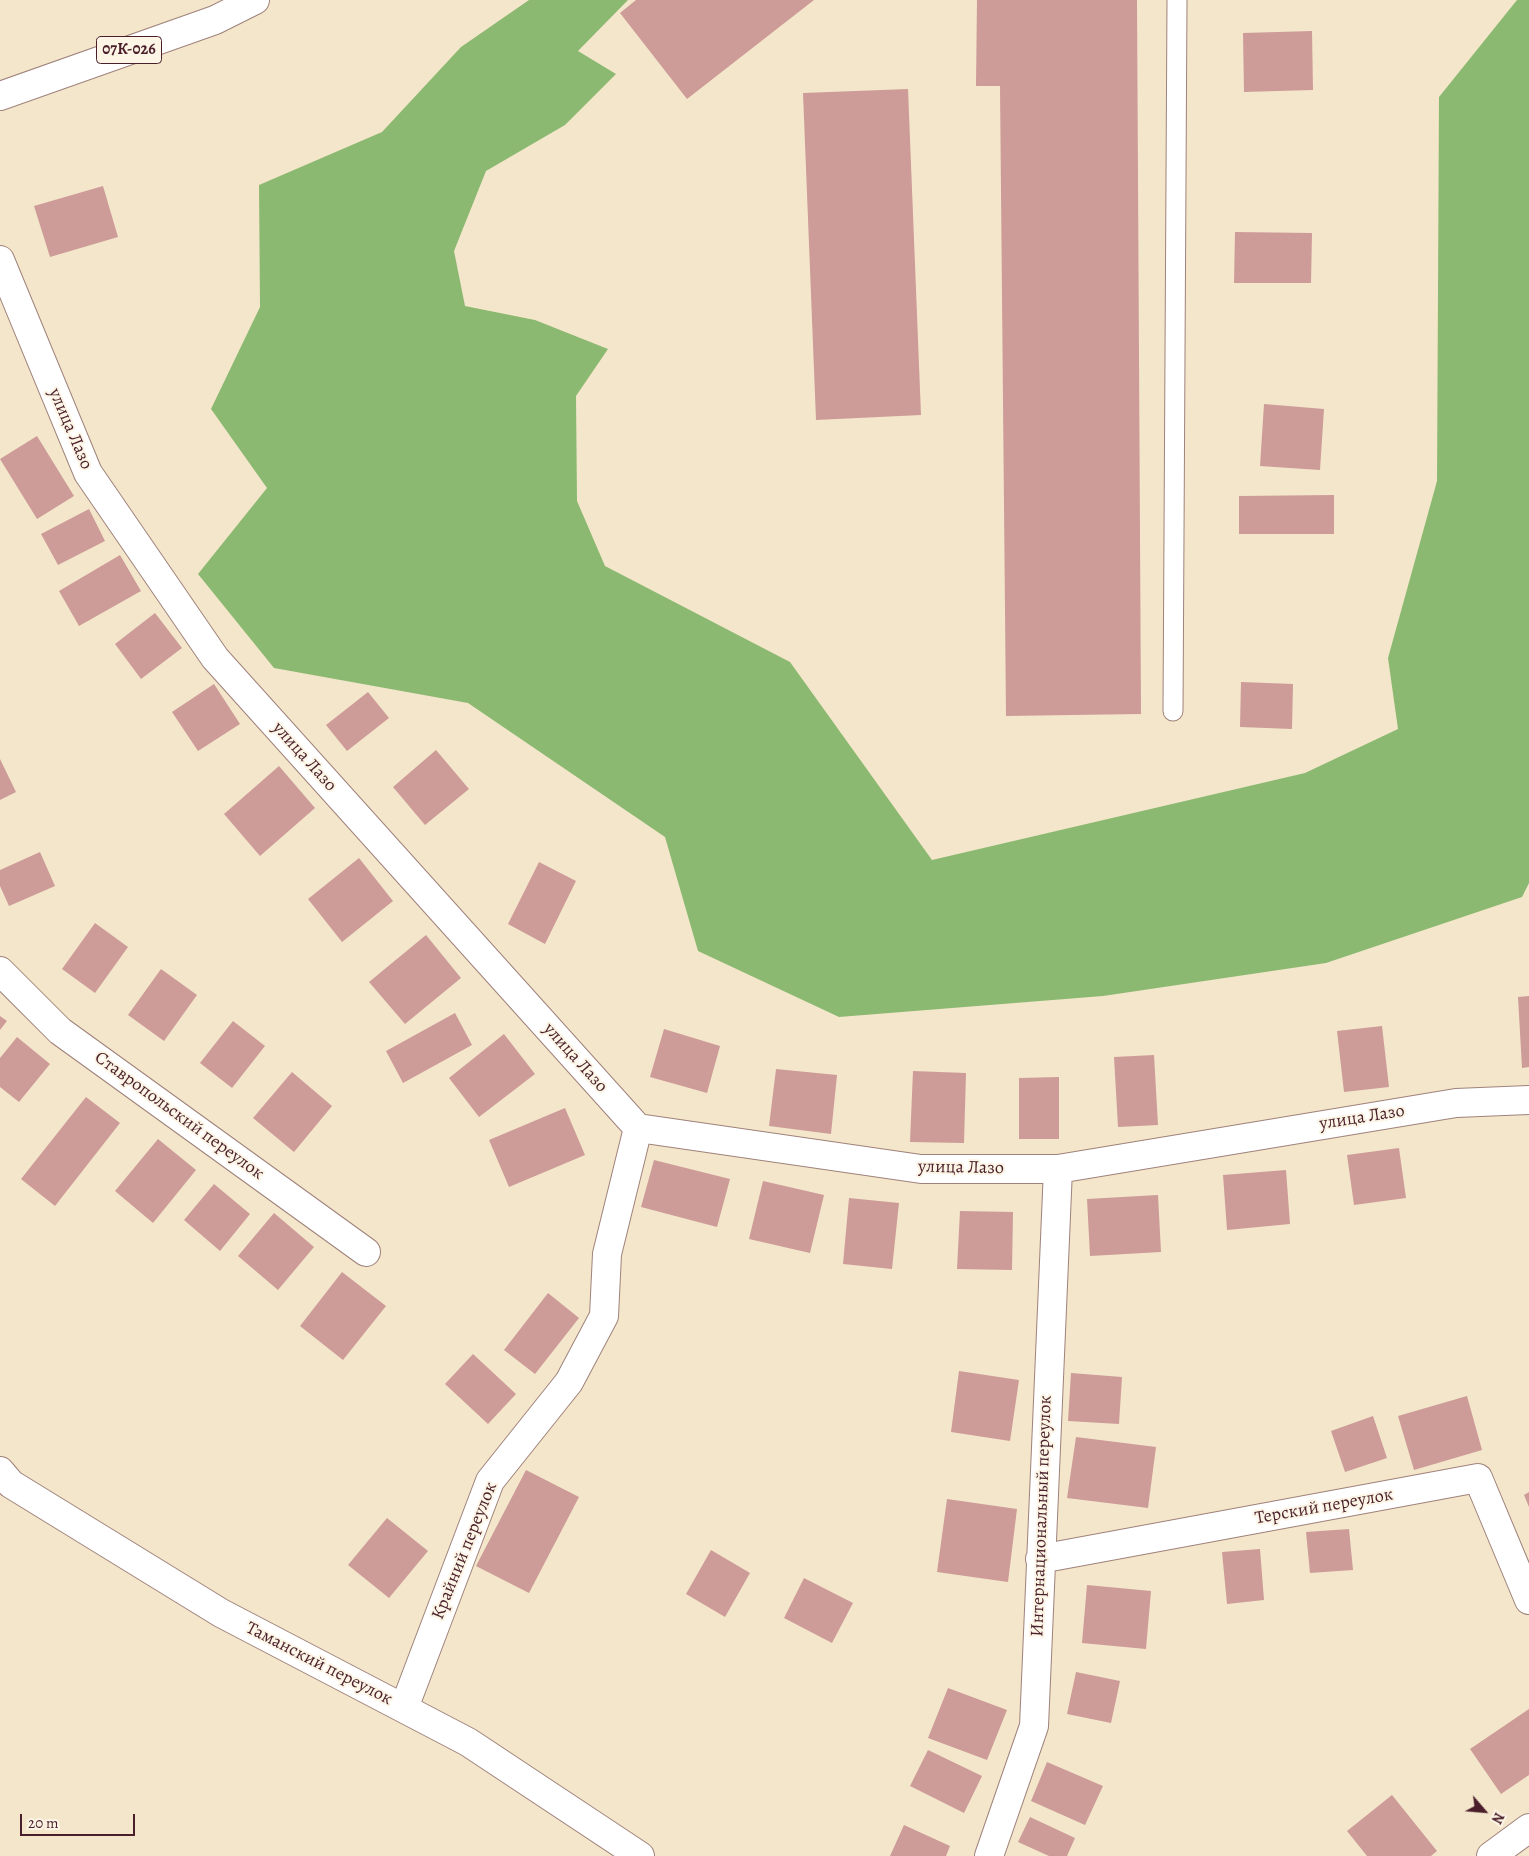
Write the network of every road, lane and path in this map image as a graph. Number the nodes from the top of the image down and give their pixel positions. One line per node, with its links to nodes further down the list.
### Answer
1 (255, 0): 3 (street, 07К-026)
2 (1177, 0): 5 (lane)
3 (0, 96)
4 (0, 260): 8 (street, улица Лазо)
5 (1173, 711)
6 (0, 971): 10 (street, Ставропольский переулок)
7 (1529, 1100): 9 (street, улица Лазо)
8 (638, 1128): 9 (street, улица Лазо); 14 (street, Крайний переулок)
9 (1058, 1169): 12 (street, Интернациональный переулок)
10 (366, 1252)
11 (0, 1472): 14 (street, Таманский переулок)
12 (1040, 1559): 13 (street, Терский переулок); 17 (street, Интернациональный переулок)
13 (1529, 1600)
14 (404, 1708): 16 (street, Таманский переулок)
15 (1529, 1828): 18 (street)
16 (640, 1856)
17 (989, 1856)
18 (1491, 1856)

